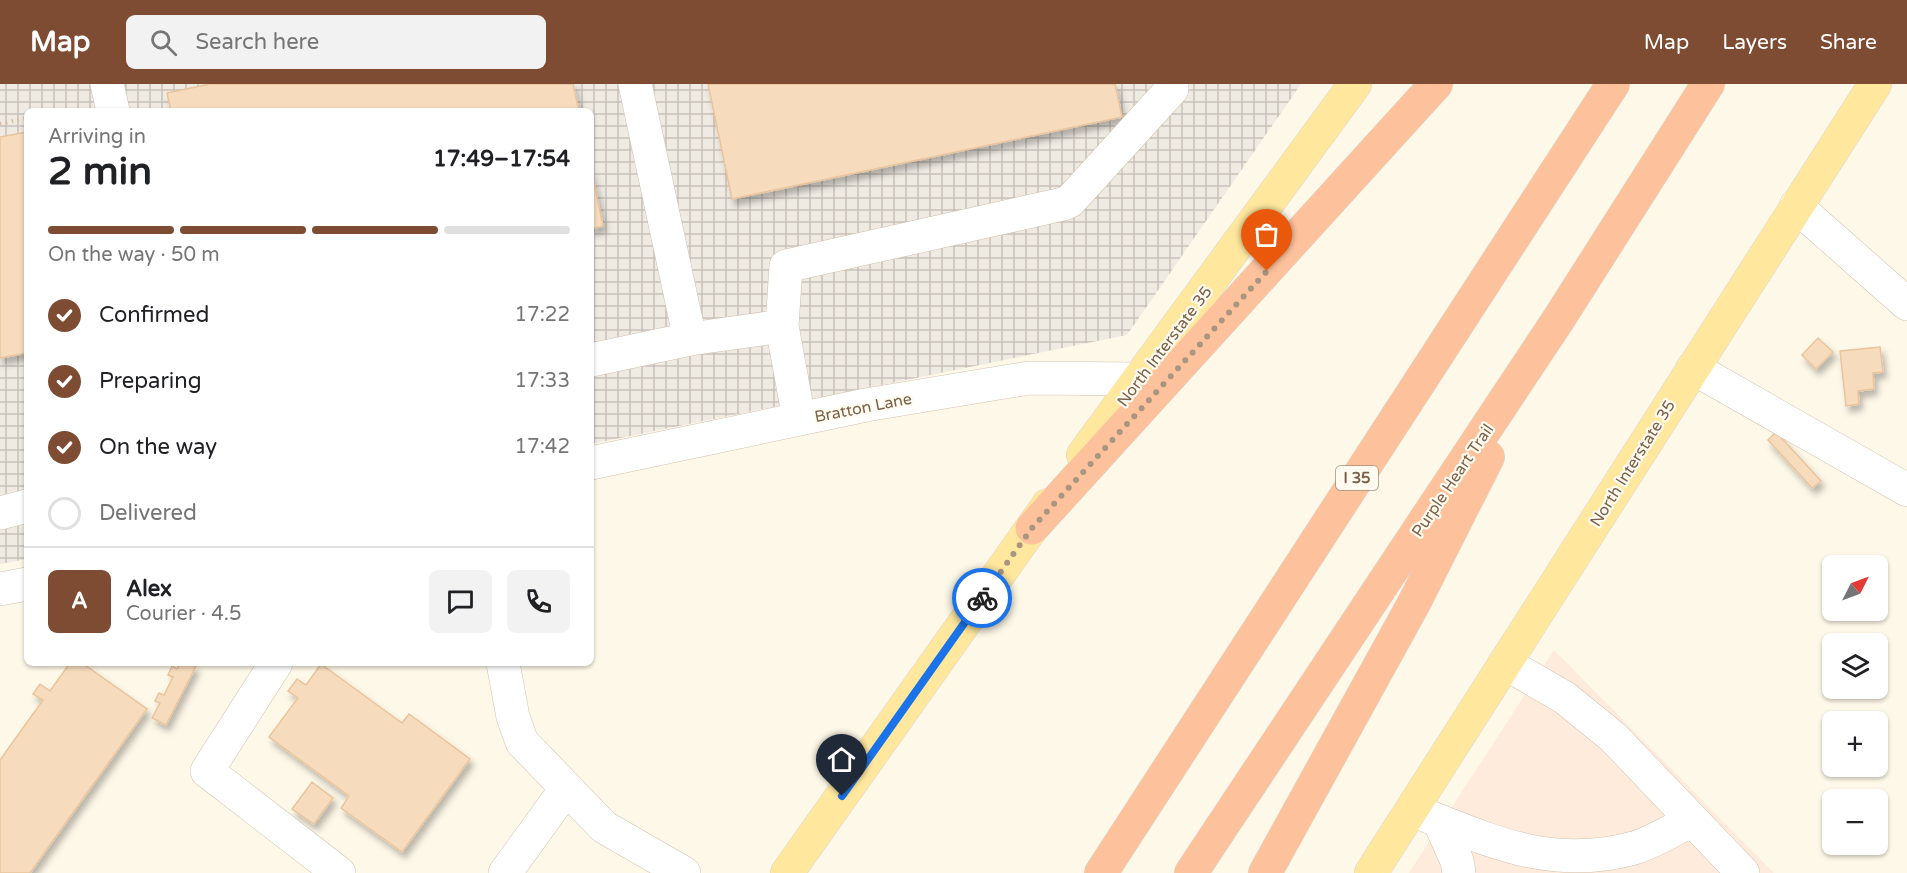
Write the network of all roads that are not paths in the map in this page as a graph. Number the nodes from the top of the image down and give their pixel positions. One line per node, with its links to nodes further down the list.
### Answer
1 (107, 84): 9 (street)
2 (635, 84): 14 (street)
3 (1172, 84): 13 (street)
4 (1355, 84): 17 (main road, North Interstate 35)
5 (1436, 84): 23 (highway)
6 (1613, 84): 36 (highway, I 35)
7 (1708, 84): 12 (highway, Purple Heart Trail)
8 (1875, 84): 10 (main road, North Interstate 35)
9 (112, 108)
10 (1797, 206): 11 (street); 16 (main road, North Interstate 35)
11 (1907, 304)
12 (1560, 317): 37 (highway, Purple Heart Trail); 38 (highway)
13 (782, 326): 14 (street); 18 (street)
14 (690, 339): 15 (street)
15 (594, 359)
16 (1693, 368): 20 (street); 26 (main road, North Interstate 35)
17 (1138, 379): 18 (street, Bratton Lane); 23 (main road, North Interstate 35)
18 (799, 420): 19 (street, Bratton Lane)
19 (594, 462)
20 (1907, 490)
21 (24, 507): 22 (street)
22 (0, 513)
23 (1032, 528): 35 (main road, North Interstate 35)
24 (24, 585): 25 (street)
25 (0, 589)
26 (1505, 663): 30 (main road, North Interstate 35); 31 (street)
27 (274, 666): 32 (street)
28 (503, 666): 29 (street)
29 (566, 789): 33 (street); 34 (street)
30 (1425, 815): 31 (street); 39 (main road, North Interstate 35); 40 (street)
31 (1692, 820): 41 (street)
32 (339, 873)
33 (505, 873)
34 (684, 873)
35 (787, 873)
36 (1101, 873)
37 (1191, 873)
38 (1265, 873)
39 (1371, 873)
40 (1459, 873)
41 (1743, 873)

